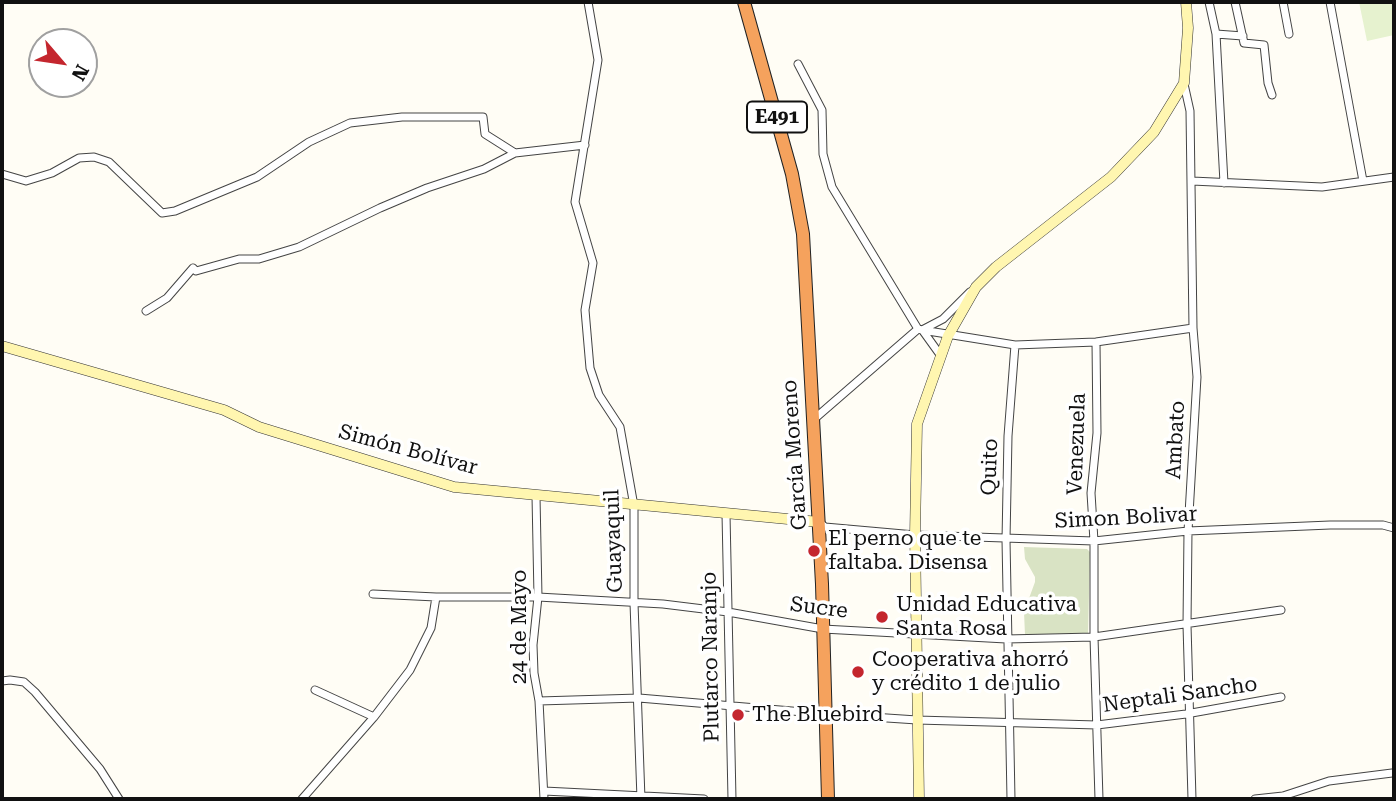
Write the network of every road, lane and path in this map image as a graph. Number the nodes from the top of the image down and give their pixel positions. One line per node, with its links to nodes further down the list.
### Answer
1 (588, 2): 14 (street, Guayaquil)
2 (744, 2): 30 (highway, García Moreno / E491)
3 (1186, 2): 12 (street)
4 (1209, 2): 8 (street)
5 (1235, 2): 10 (street)
6 (1283, 2): 9 (street)
7 (1330, 2): 19 (street)
8 (1216, 34): 10 (street); 20 (street)
9 (1289, 34)
10 (1243, 36): 13 (street)
11 (799, 64): 24 (street)
12 (1184, 83): 18 (street, Ambato); 21 (street)
13 (1272, 95)
14 (585, 145): 15 (street); 32 (street, Guayaquil)
15 (515, 153): 16 (street); 22 (street)
16 (2, 174)
17 (1394, 177): 19 (street)
18 (1192, 181): 20 (street); 23 (street, Ambato)
19 (1363, 181): 20 (street)
20 (1224, 183)
21 (976, 287): 24 (street); 25 (street)
22 (146, 311)
23 (1193, 328): 26 (street); 36 (street, Ambato)
24 (920, 330): 25 (street); 29 (street); 30 (street)
25 (948, 336): 27 (street); 29 (street)
26 (1096, 342): 27 (street); 39 (street, Venezuela)
27 (1015, 345): 38 (street, Quito)
28 (2, 346): 31 (street, Simón Bolívar)
29 (941, 356): 37 (street)
30 (812, 422): 34 (highway, García Moreno / E491)
31 (536, 496): 32 (street, Simón Bolívar); 42 (street, 24 de Mayo)
32 (634, 506): 33 (street, Simón Bolívar); 43 (street, Guayaquil)
33 (726, 514): 34 (street, Simón Bolívar); 45 (street, Plutarco Naranjo)
34 (819, 522): 37 (street, Simon Bolivar); 47 (highway, García Moreno / E491)
35 (1394, 528): 36 (street, Simon Bolivar)
36 (1188, 531): 39 (street, Simon Bolivar); 46 (street, Ambato)
37 (915, 535): 38 (street, Simon Bolivar); 48 (street)
38 (1006, 540): 39 (street, Simon Bolivar); 50 (street, Quito)
39 (1094, 541): 49 (street, Venezuela)
40 (373, 594): 41 (street, Sucre)
41 (436, 597): 42 (street, Sucre); 59 (street)
42 (538, 597): 43 (street, Sucre); 55 (street, 24 de Mayo)
43 (634, 603): 45 (street, Sucre); 54 (street, Guayaquil)
44 (1281, 610): 46 (street, Sucre)
45 (728, 612): 47 (street, Sucre); 56 (street, Plutarco Naranjo)
46 (1187, 625): 49 (street, Sucre); 57 (street, Ambato)
47 (823, 629): 48 (street, Sucre); 58 (highway, García Moreno / E491)
48 (916, 634): 50 (street, Sucre); 60 (street)
49 (1094, 637): 50 (street, Sucre); 62 (street, Venezuela)
50 (1006, 639): 61 (street, Quito)
51 (2, 681): 66 (street)
52 (315, 690): 59 (street)
53 (1281, 697): 57 (street, Neptali Sancho)
54 (639, 698): 55 (street, Neptali Sancho); 56 (street, Neptali Sancho); 65 (street, Guayaquil)
55 (539, 701): 64 (street, 24 de Mayo)
56 (730, 707): 58 (street, Neptali Sancho); 69 (street, Plutarco Naranjo)
57 (1189, 713): 62 (street, Neptali Sancho); 74 (street, Ambato)
58 (827, 715): 60 (street, Neptali Sancho); 70 (highway, García Moreno / E491)
59 (374, 717): 67 (street)
60 (918, 720): 61 (street, Neptali Sancho); 71 (street)
61 (1009, 723): 62 (street, Neptali Sancho); 72 (street, Quito)
62 (1097, 725): 73 (street, Venezuela)
63 (1392, 773): 75 (street)
64 (544, 795): 65 (street)
65 (641, 798): 68 (street)
66 (119, 799)
67 (302, 799)
68 (704, 799)
69 (732, 799)
70 (828, 799)
71 (919, 799)
72 (1011, 799)
73 (1100, 799)
74 (1192, 799)
75 (1255, 799)

